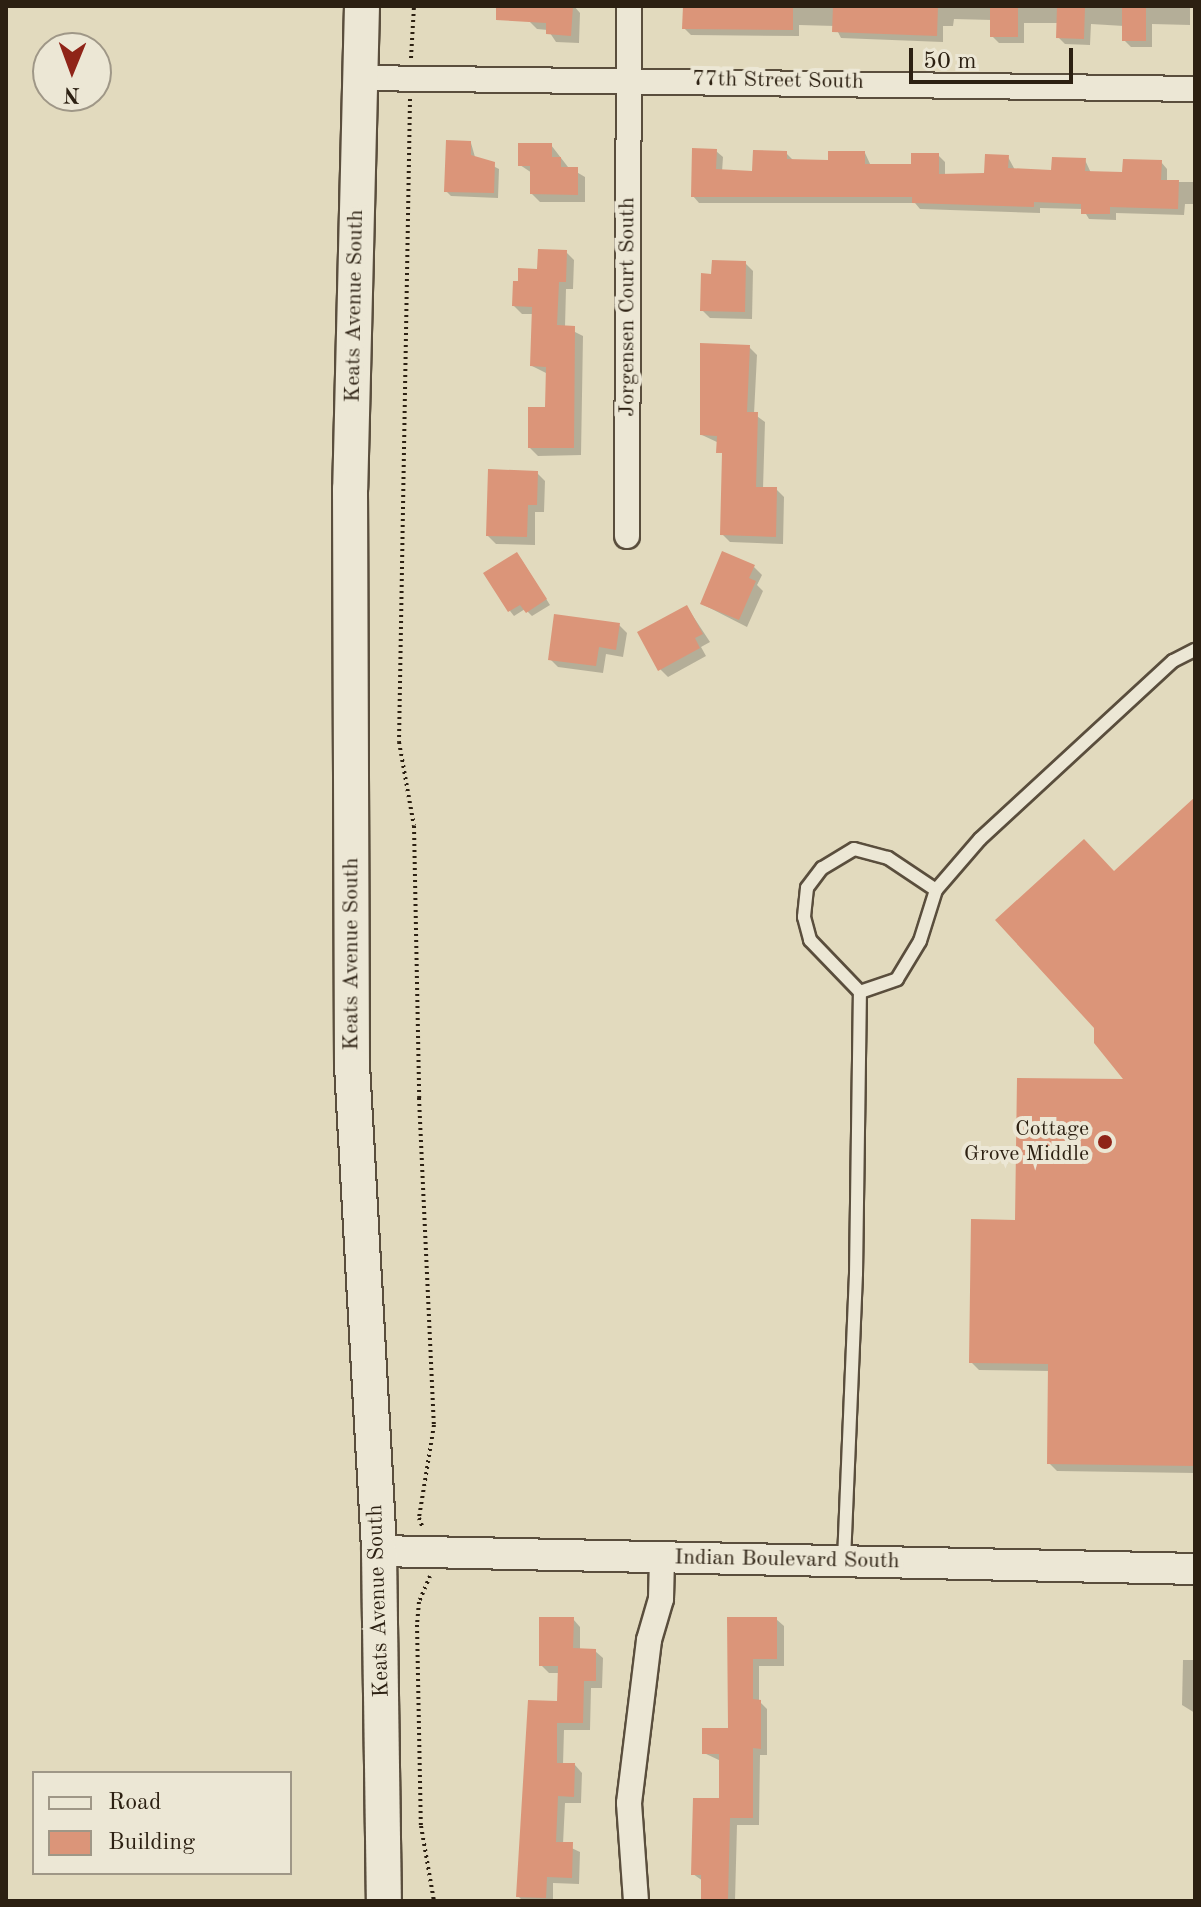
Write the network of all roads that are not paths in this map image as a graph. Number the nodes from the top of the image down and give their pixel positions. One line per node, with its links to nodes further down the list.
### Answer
1 (362, 6): 3 (main road, Keats Avenue South)
2 (629, 6): 4 (street, Jorgensen Court South)
3 (360, 78): 4 (street, 77th Street South); 10 (main road, Keats Avenue South)
4 (626, 79): 5 (street, 77th Street South); 6 (street, Jorgensen Court South)
5 (1195, 89)
6 (627, 536)
7 (1195, 650): 8 (lane)
8 (936, 890): 9 (lane); 9 (lane)
9 (860, 992): 12 (lane)
10 (379, 1551): 11 (street, Indian Boulevard South); 14 (main road, Keats Avenue South)
11 (662, 1558): 12 (street, Indian Boulevard South); 15 (street)
12 (844, 1562): 13 (street, Indian Boulevard South)
13 (1195, 1569)
14 (384, 1901)
15 (636, 1901)

